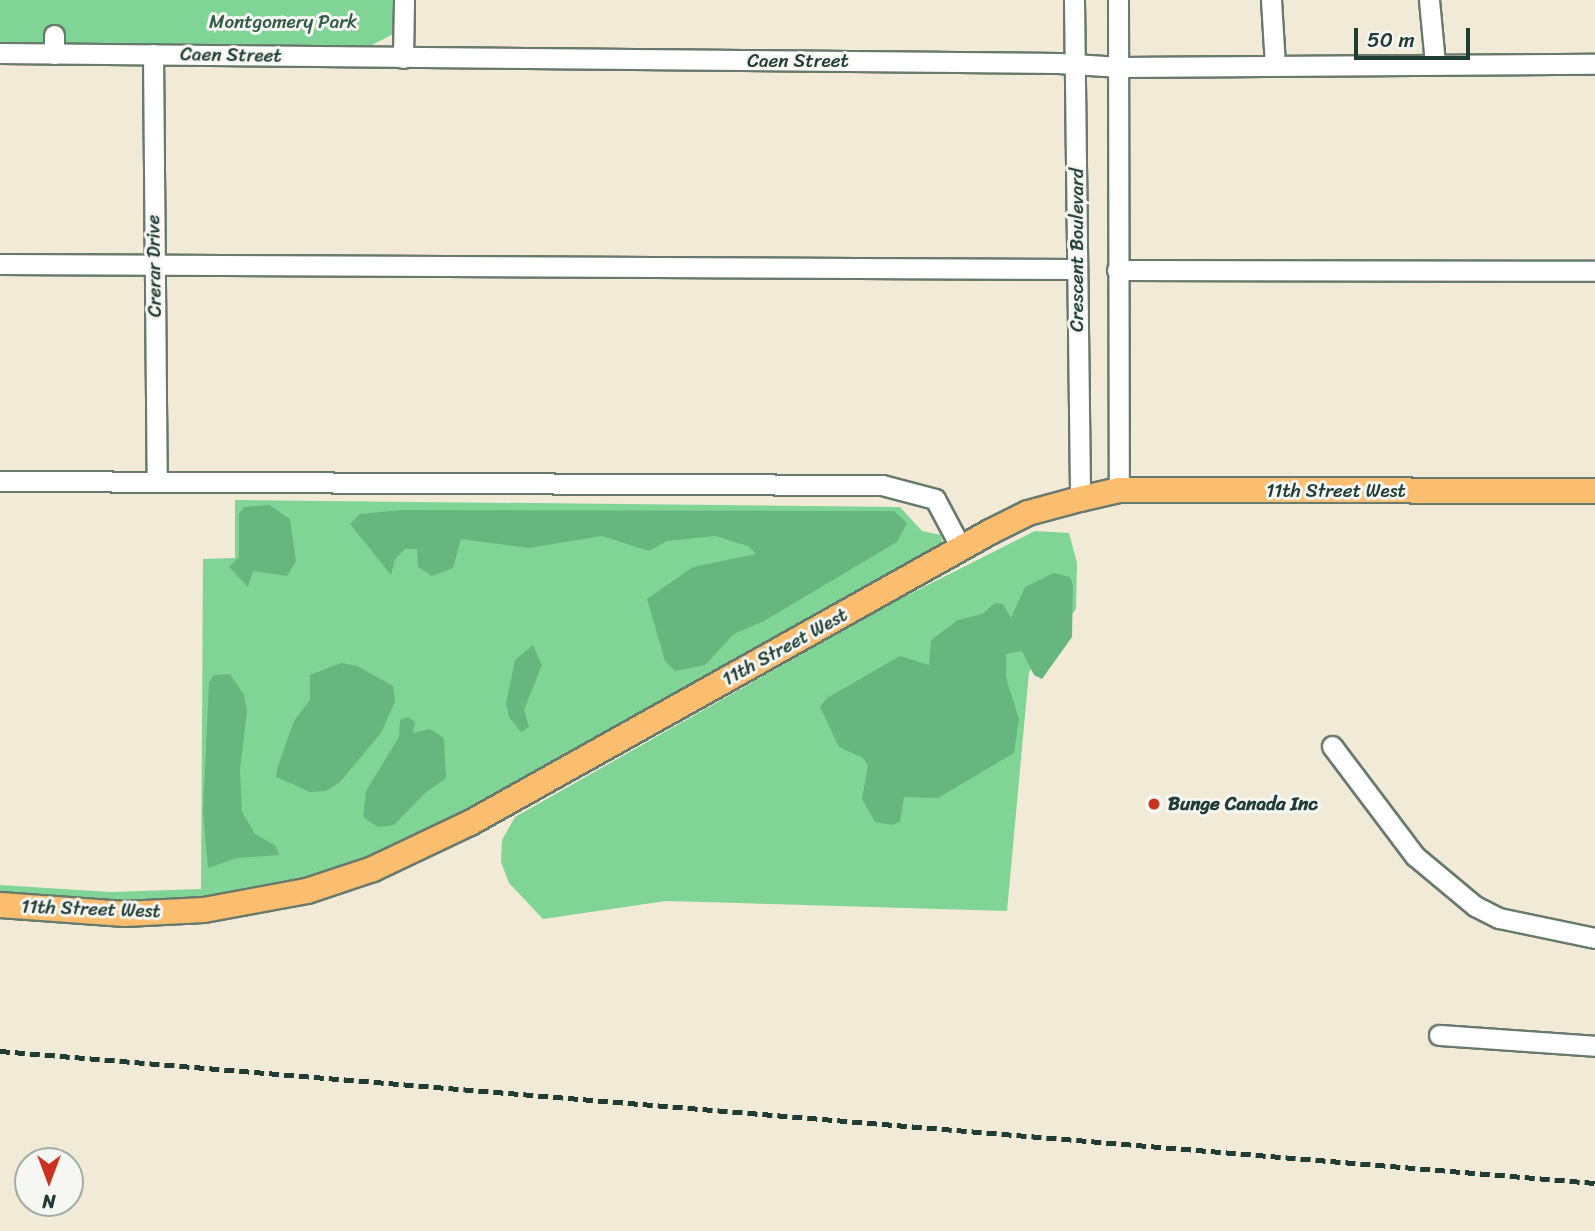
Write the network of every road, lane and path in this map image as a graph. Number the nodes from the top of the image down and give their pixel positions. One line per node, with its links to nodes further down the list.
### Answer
1 (404, 0): 8 (street)
2 (1074, 0): 11 (street, Crescent Boulevard)
3 (1118, 0): 13 (street, Crescent Boulevard)
4 (1271, 0): 12 (street)
5 (1429, 0): 9 (street)
6 (0, 53): 7 (street, Caen Street)
7 (153, 54): 8 (street, Caen Street); 15 (street, Crerar Drive)
8 (403, 58): 11 (street, Caen Street)
9 (1435, 64): 10 (street, Caen Street); 12 (street, Caen Street)
10 (1595, 64)
11 (1076, 65): 13 (street, Caen Street); 16 (street, Crescent Boulevard)
12 (1275, 65): 13 (street, Caen Street)
13 (1120, 67): 17 (street, Crescent Boulevard)
14 (0, 264): 15 (street)
15 (154, 265): 16 (street); 19 (street, Crerar Drive)
16 (1077, 269): 23 (street, Crescent Boulevard)
17 (1117, 270): 18 (street); 21 (street, Crescent Boulevard)
18 (1595, 271)
19 (157, 478): 20 (street); 24 (street)
20 (0, 481)
21 (1119, 490): 22 (main road, 11th Street West); 23 (main road, 11th Street West)
22 (1595, 491)
23 (1080, 499): 24 (main road, 11th Street West)
24 (961, 548): 26 (main road, 11th Street West)
25 (1332, 746): 27 (street)
26 (0, 905)
27 (1595, 938)
28 (1439, 1035): 29 (street)
29 (1595, 1046)

